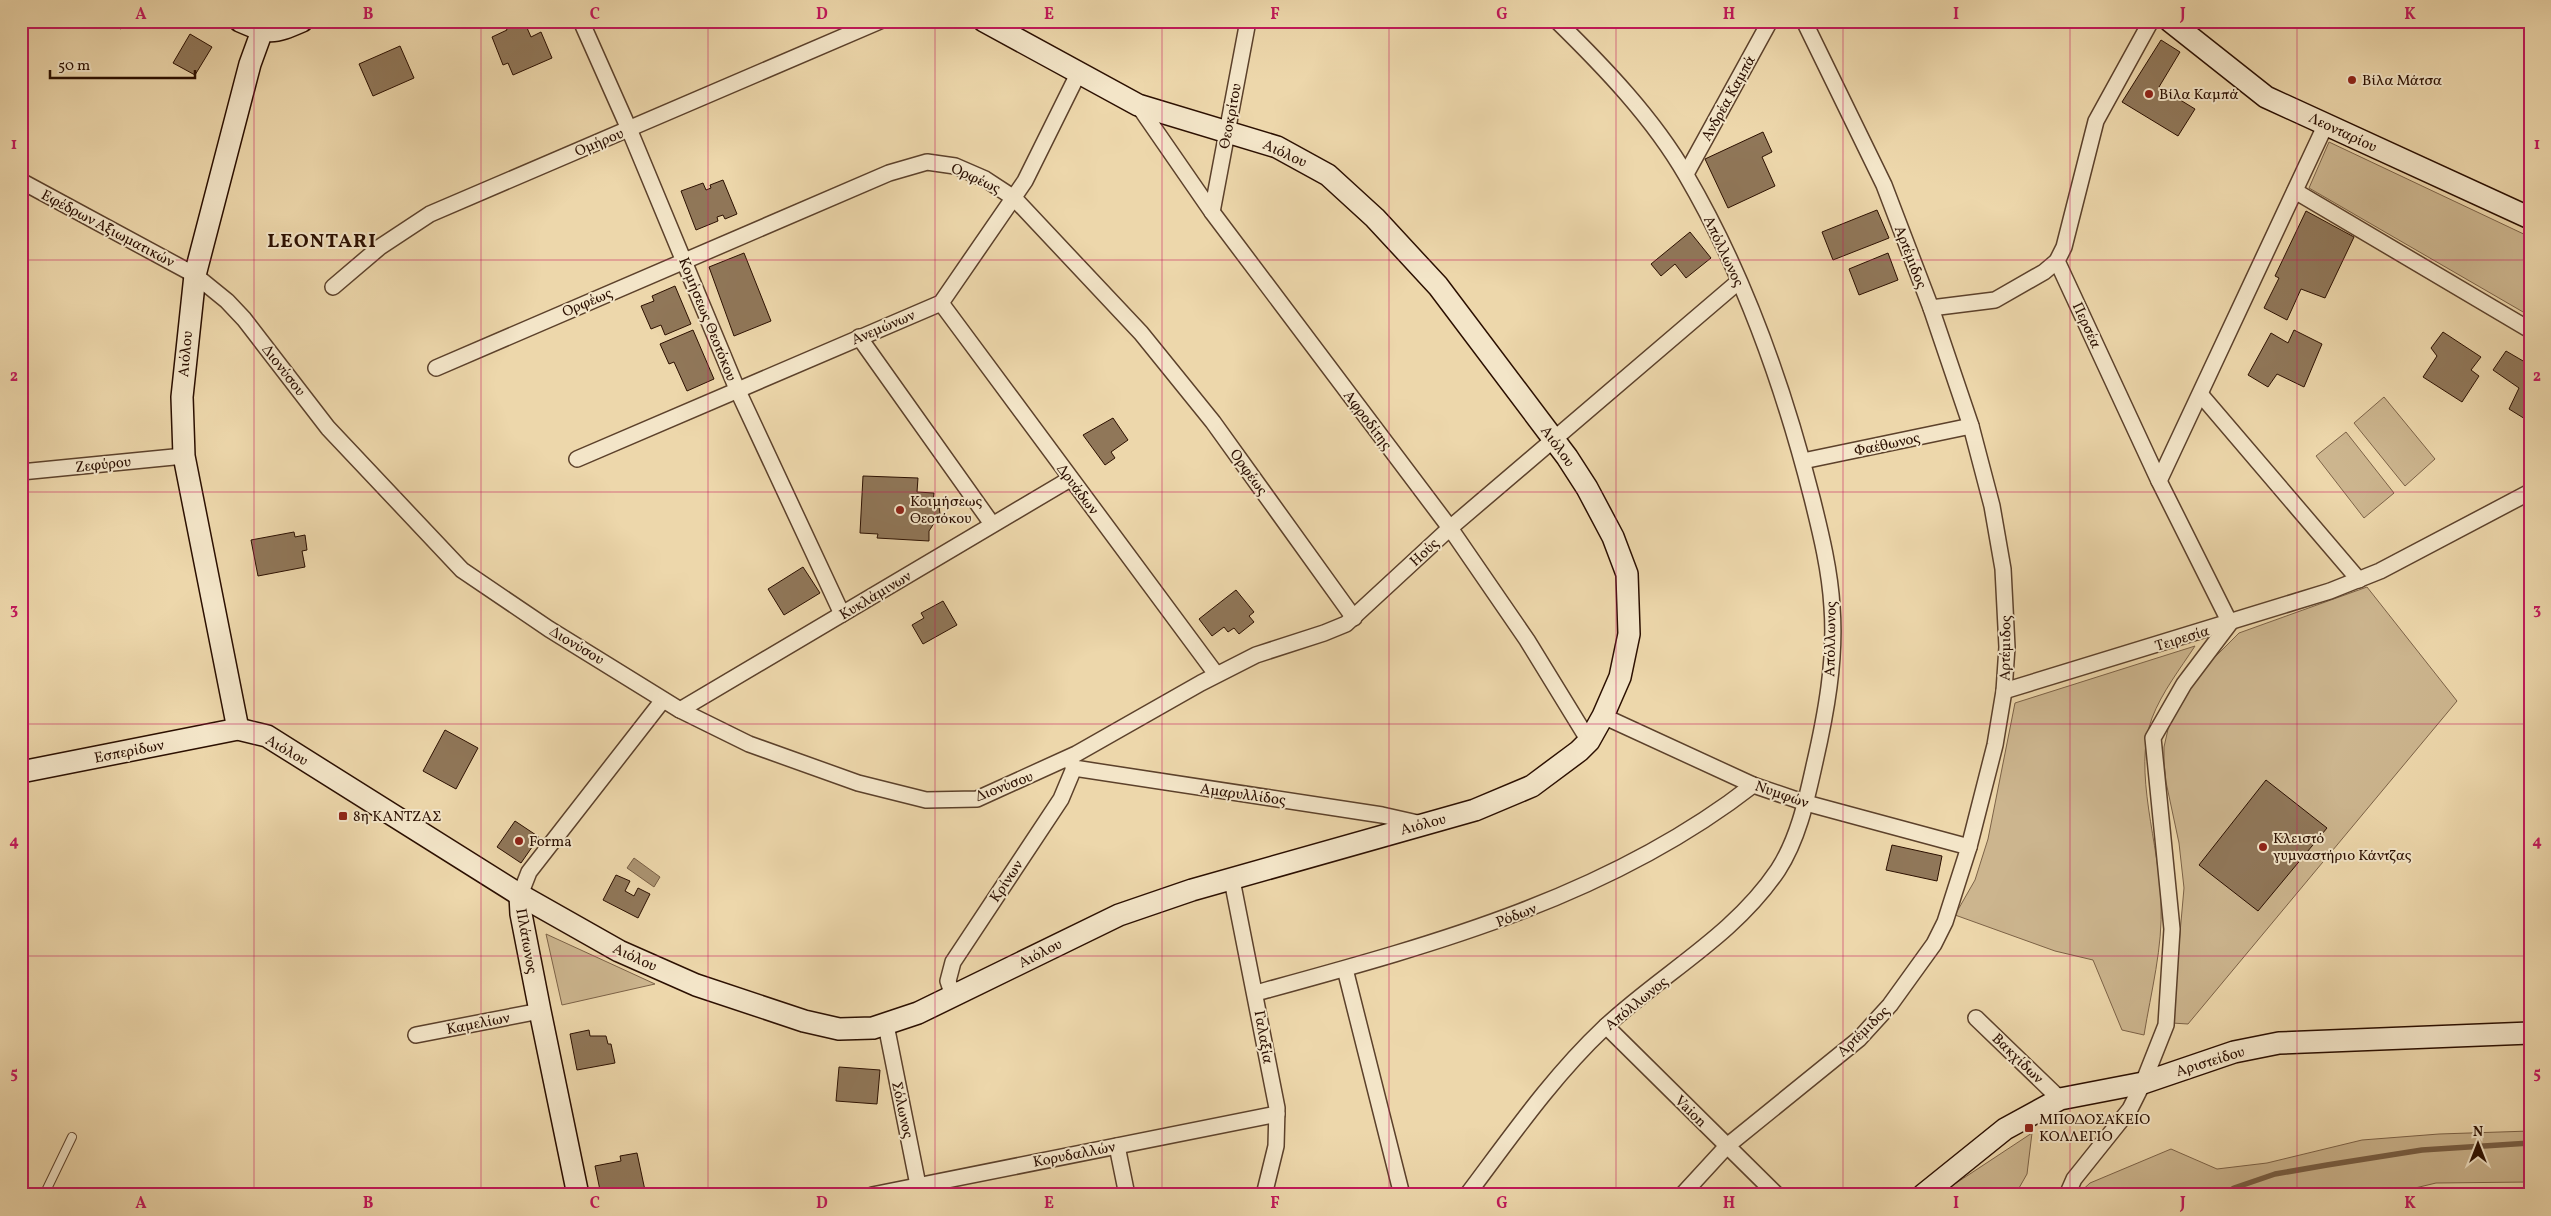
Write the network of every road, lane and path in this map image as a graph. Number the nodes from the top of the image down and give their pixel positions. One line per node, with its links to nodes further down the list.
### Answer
1 (240, 21): 12 (street)
2 (302, 21): 12 (street)
3 (581, 21): 16 (street, Κομήσεως Θεοτόκου)
4 (880, 21): 16 (street, Ομήρου)
5 (984, 21): 13 (street, Αιόλου)
6 (1248, 21): 17 (street, Θεοκρίτου)
7 (1557, 21): 18 (street, Απόλλωνος)
8 (1770, 21): 18 (street, Ανδρέα Καμπά)
9 (1804, 21): 30 (street, Αρτέμιδος)
10 (2151, 21): 25 (street)
11 (2170, 21): 15 (street, Λεονταρίου)
12 (264, 26): 26 (street, Αιόλου)
13 (1079, 72): 14 (street, Αιόλου); 21 (street)
14 (1138, 105): 17 (street, Αιόλου); 22 (street, Αφροδίτης)
15 (2326, 124): 20 (street); 23 (street, Λεονταρίου)
16 (629, 129): 24 (street, Κομήσεως Θεοτόκου); 28 (street, Ομήρου)
17 (1227, 131): 22 (street, Θεοκρίτου); 37 (street, Αιόλου)
18 (1686, 174): 27 (street, Απόλλωνος)
19 (21, 181): 26 (street, Εφέδρων Αξιωματικών)
20 (2295, 191): 31 (street); 35 (street)
21 (1014, 198): 24 (street, Ορφέως); 29 (street); 49 (street, Ορφέως)
22 (1212, 212): 46 (street, Αφροδίτης)
23 (2530, 218)
24 (684, 260): 33 (street, Ορφέως); 34 (street, Κομήσεως Θεοτόκου)
25 (2058, 261): 30 (street); 43 (street, Περσέα)
26 (195, 275): 38 (street, Αιόλου); 53 (street, Διονύσου)
27 (1738, 282): 37 (street, Ηούς); 40 (street, Απόλλωνος)
28 (333, 287)
29 (941, 303): 32 (street, Ανεμώνων); 42 (street, Δρυάδων)
30 (1931, 308): 36 (street, Αρτέμιδος)
31 (2530, 330)
32 (859, 337): 34 (street, Ανεμώνων); 45 (street)
33 (436, 368)
34 (737, 389): 39 (street, Ανεμώνων); 48 (street, Κομήσεως Θεοτόκου)
35 (2201, 395): 43 (street); 47 (street)
36 (1971, 426): 40 (street, Φαέθωνος); 52 (street, Αρτέμιδος)
37 (1553, 439): 46 (street, Ηούς); 55 (street, Αιόλου)
38 (184, 456): 41 (street, Ζεφύρου); 56 (street, Αιόλου)
39 (577, 458)
40 (1803, 461): 61 (street, Απόλλωνος)
41 (21, 472)
42 (1070, 479): 45 (street, Κυκλάμινων); 51 (street, Δρυάδων)
43 (2159, 481): 50 (street, Περσέα)
44 (2530, 492): 47 (street, Tειρεσία)
45 (992, 524): 48 (street, Κυκλάμινων)
46 (1450, 528): 49 (street, Ηούς); 57 (street, Αφροδίτης)
47 (2359, 580): 50 (street, Tειρεσία)
48 (842, 614): 54 (street, Κυκλάμινων)
49 (1354, 618): 51 (street, Ηούς)
50 (2230, 623): 52 (street, Tειρεσία); 75 (street)
51 (1216, 674): 58 (street, Ηούς)
52 (2004, 691): 63 (street, Αρτέμιδος)
53 (664, 700): 54 (street, Διονύσου); 65 (street, Πλάτωνος)
54 (680, 710): 58 (street, Διονύσου)
55 (1603, 716): 57 (street, Αιόλου); 60 (street, Νυμφών)
56 (238, 729): 59 (street, Εσπερίδων); 65 (street, Αιόλου)
57 (1589, 741): 62 (street, Αιόλου)
58 (1072, 763): 62 (street, Αμαρυλλίδος); 68 (street, Κρίνων)
59 (21, 772)
60 (1754, 785): 61 (street, Νυμφών); 66 (street, Ρόδων)
61 (1806, 803): 63 (street, Νυμφών); 72 (street, Απόλλωνος)
62 (1422, 824): 64 (street, Αιόλου)
63 (1969, 847): 80 (street, Αρτέμιδος)
64 (1232, 880): 67 (street, Γαλαξία); 68 (street, Αιόλου)
65 (520, 895): 69 (street, Πλάτωνος); 71 (street, Αιόλου)
66 (1345, 969): 67 (street, Ρόδων); 87 (street)
67 (1256, 993): 77 (street, Γαλαξία)
68 (953, 996): 71 (street, Αιόλου)
69 (540, 1011): 74 (street, Καμελίων); 83 (street, Πλάτωνος)
70 (1976, 1018): 76 (street, Βακχίδων)
71 (886, 1025): 81 (street, Σόλωνος)
72 (1606, 1026): 80 (street, Vaion); 88 (street, Απόλλωνος)
73 (2530, 1033): 75 (street, Αριστείδου)
74 (416, 1035)
75 (2143, 1083): 76 (street, Αριστείδου); 92 (street)
76 (2060, 1099): 91 (street, Αριστείδου)
77 (1277, 1114): 79 (street, Κορυδαλλών); 86 (street, Γαλαξία)
78 (72, 1137): 82 (lane)
79 (1117, 1146): 81 (street, Κορυδαλλών); 85 (street)
80 (1727, 1146): 89 (street, Αρτέμιδος); 90 (street, Vaion)
81 (919, 1190): 84 (street, Κορυδαλλών)
82 (44, 1195)
83 (578, 1195)
84 (872, 1195)
85 (1127, 1195)
86 (1264, 1195)
87 (1402, 1195)
88 (1467, 1195)
89 (1682, 1195)
90 (1777, 1195)
91 (1923, 1195)
92 (2067, 1195)

